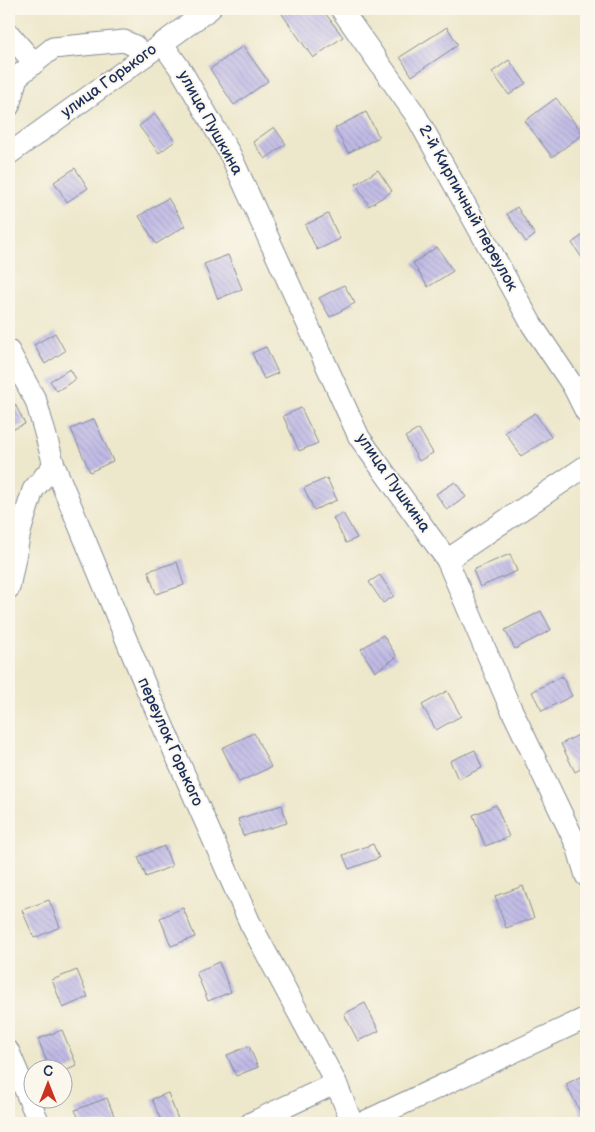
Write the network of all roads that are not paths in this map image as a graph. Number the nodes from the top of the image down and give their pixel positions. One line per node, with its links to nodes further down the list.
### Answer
1 (210, 9): 4 (street, улица Горького)
2 (341, 9): 10 (street, 2-й Кирпичный переулок)
3 (9, 34): 6 (street)
4 (162, 43): 5 (street, улица Горького); 15 (street, улица Пушкина)
5 (143, 56): 6 (street); 8 (street, улица Горького)
6 (34, 64): 7 (street)
7 (9, 106)
8 (9, 152)
9 (9, 351): 12 (street, переулок Горького)
10 (580, 380): 11 (street, 2-й Кирпичный переулок)
11 (586, 412)
12 (54, 465): 14 (street); 20 (street, переулок Горького)
13 (586, 466): 15 (street)
14 (14, 536): 16 (street)
15 (446, 560): 17 (street, улица Пушкина)
16 (9, 588)
17 (586, 876)
18 (586, 1018): 24 (street)
19 (9, 1052): 21 (street)
20 (336, 1083): 22 (street); 23 (street, переулок Горького)
21 (39, 1123)
22 (251, 1123)
23 (352, 1123)
24 (362, 1123)

